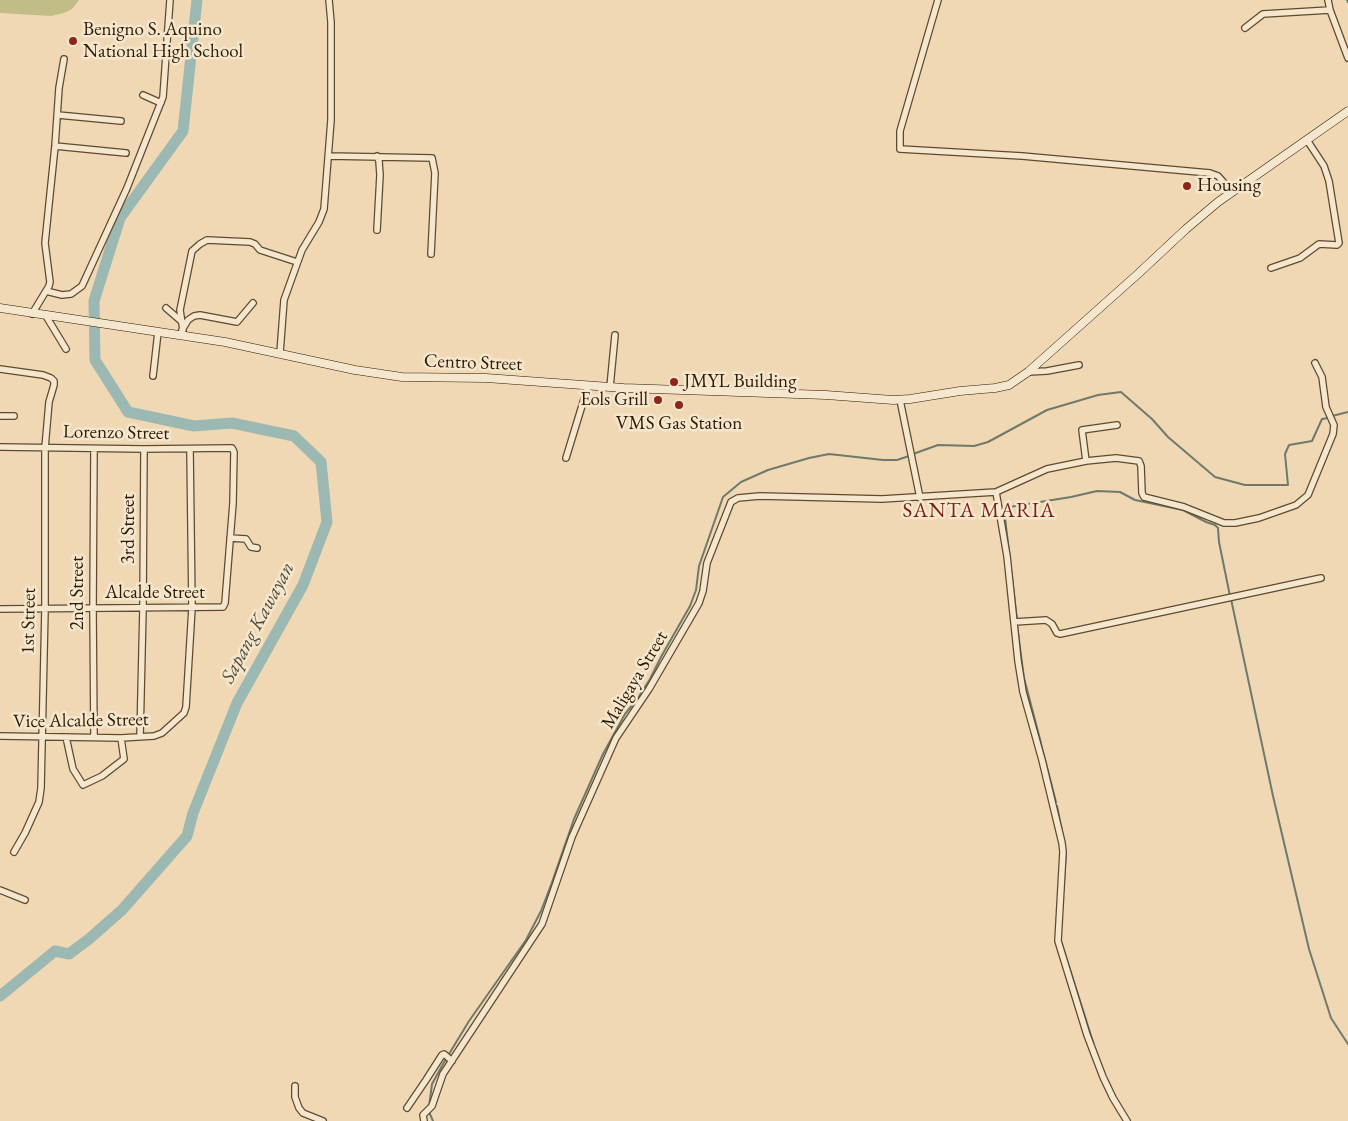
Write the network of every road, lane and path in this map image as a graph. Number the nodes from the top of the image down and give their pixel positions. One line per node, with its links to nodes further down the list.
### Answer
1 (170, 0): 10 (street)
2 (329, 0): 17 (street)
3 (938, 0): 19 (street)
4 (1328, 0): 5 (street)
5 (1330, 10): 6 (street); 7 (street)
6 (1245, 28)
7 (1348, 58)
8 (64, 59): 12 (street)
9 (143, 95): 10 (street)
10 (162, 103): 24 (street)
11 (1348, 111): 14 (street, Centro Street)
12 (58, 116): 13 (street); 15 (street)
13 (121, 121)
14 (1307, 140): 19 (street, Centro Street); 23 (street)
15 (55, 146): 16 (street); 24 (street)
16 (126, 153)
17 (329, 156): 18 (street); 22 (street)
18 (377, 156): 20 (street); 21 (street)
19 (1232, 192): 39 (street, Centro Street)
20 (377, 230)
21 (431, 254)
22 (297, 262): 30 (street); 35 (street)
23 (1272, 268)
24 (46, 292): 28 (street)
25 (253, 303): 32 (street)
26 (0, 308): 28 (street, Centro Street)
27 (166, 308): 30 (street)
28 (32, 314): 29 (street, Centro Street)
29 (48, 316): 31 (street, Centro Street); 34 (street)
30 (181, 321): 32 (street)
31 (158, 332): 32 (street, Centro Street); 40 (street)
32 (181, 332): 35 (street, Centro Street)
33 (614, 335): 42 (street)
34 (66, 349)
35 (280, 353): 41 (street, Centro Street)
36 (1315, 363): 53 (street)
37 (1079, 365): 39 (street)
38 (0, 369): 48 (street, 1st Street)
39 (1028, 372): 43 (street, Centro Street)
40 (153, 376)
41 (588, 386): 42 (street, Centro Street); 52 (street)
42 (610, 387): 43 (street, Centro Street)
43 (900, 400): 55 (street)
44 (0, 416): 45 (street)
45 (14, 416)
46 (1117, 425): 53 (street)
47 (0, 447): 48 (street, Lorenzo Street)
48 (45, 448): 49 (street, Lorenzo Street); 62 (street, 1st Street)
49 (94, 448): 50 (street, Lorenzo Street); 63 (street, 2nd Street)
50 (144, 449): 51 (street, Lorenzo Street); 59 (street, 3rd Street)
51 (190, 449): 56 (street, Lorenzo Street); 60 (street)
52 (566, 458)
53 (1086, 461): 54 (street)
54 (996, 492): 55 (street, Maligaya Street); 64 (street)
55 (920, 498): 74 (street, Maligaya Street)
56 (230, 538): 57 (street); 60 (street, Alcalde Street)
57 (258, 548)
58 (1320, 578): 64 (street)
59 (143, 608): 60 (street, Alcalde Street); 63 (street, Alcalde Street); 66 (street, 3rd Street)
60 (192, 608): 66 (street, Vice Alcalde Street)
61 (0, 609): 62 (street, Alcalde Street)
62 (45, 609): 63 (street, Alcalde Street); 67 (street, 1st Street)
63 (93, 609): 69 (street, 2nd Street)
64 (1014, 622): 79 (street)
65 (0, 736): 67 (street, Vice Alcalde Street)
66 (140, 736): 70 (street, Vice Alcalde Street)
67 (43, 737): 68 (street, Vice Alcalde Street); 71 (street, 1st Street)
68 (66, 737): 69 (street, Vice Alcalde Street); 70 (street)
69 (94, 737): 70 (street, Vice Alcalde Street)
70 (121, 738)
71 (14, 852)
72 (0, 890): 73 (street)
73 (25, 900)
74 (449, 1058): 76 (street); 78 (street, Maligaya Street)
75 (295, 1086): 77 (street)
76 (407, 1108)
77 (322, 1121)
78 (423, 1121)
79 (1127, 1121)

